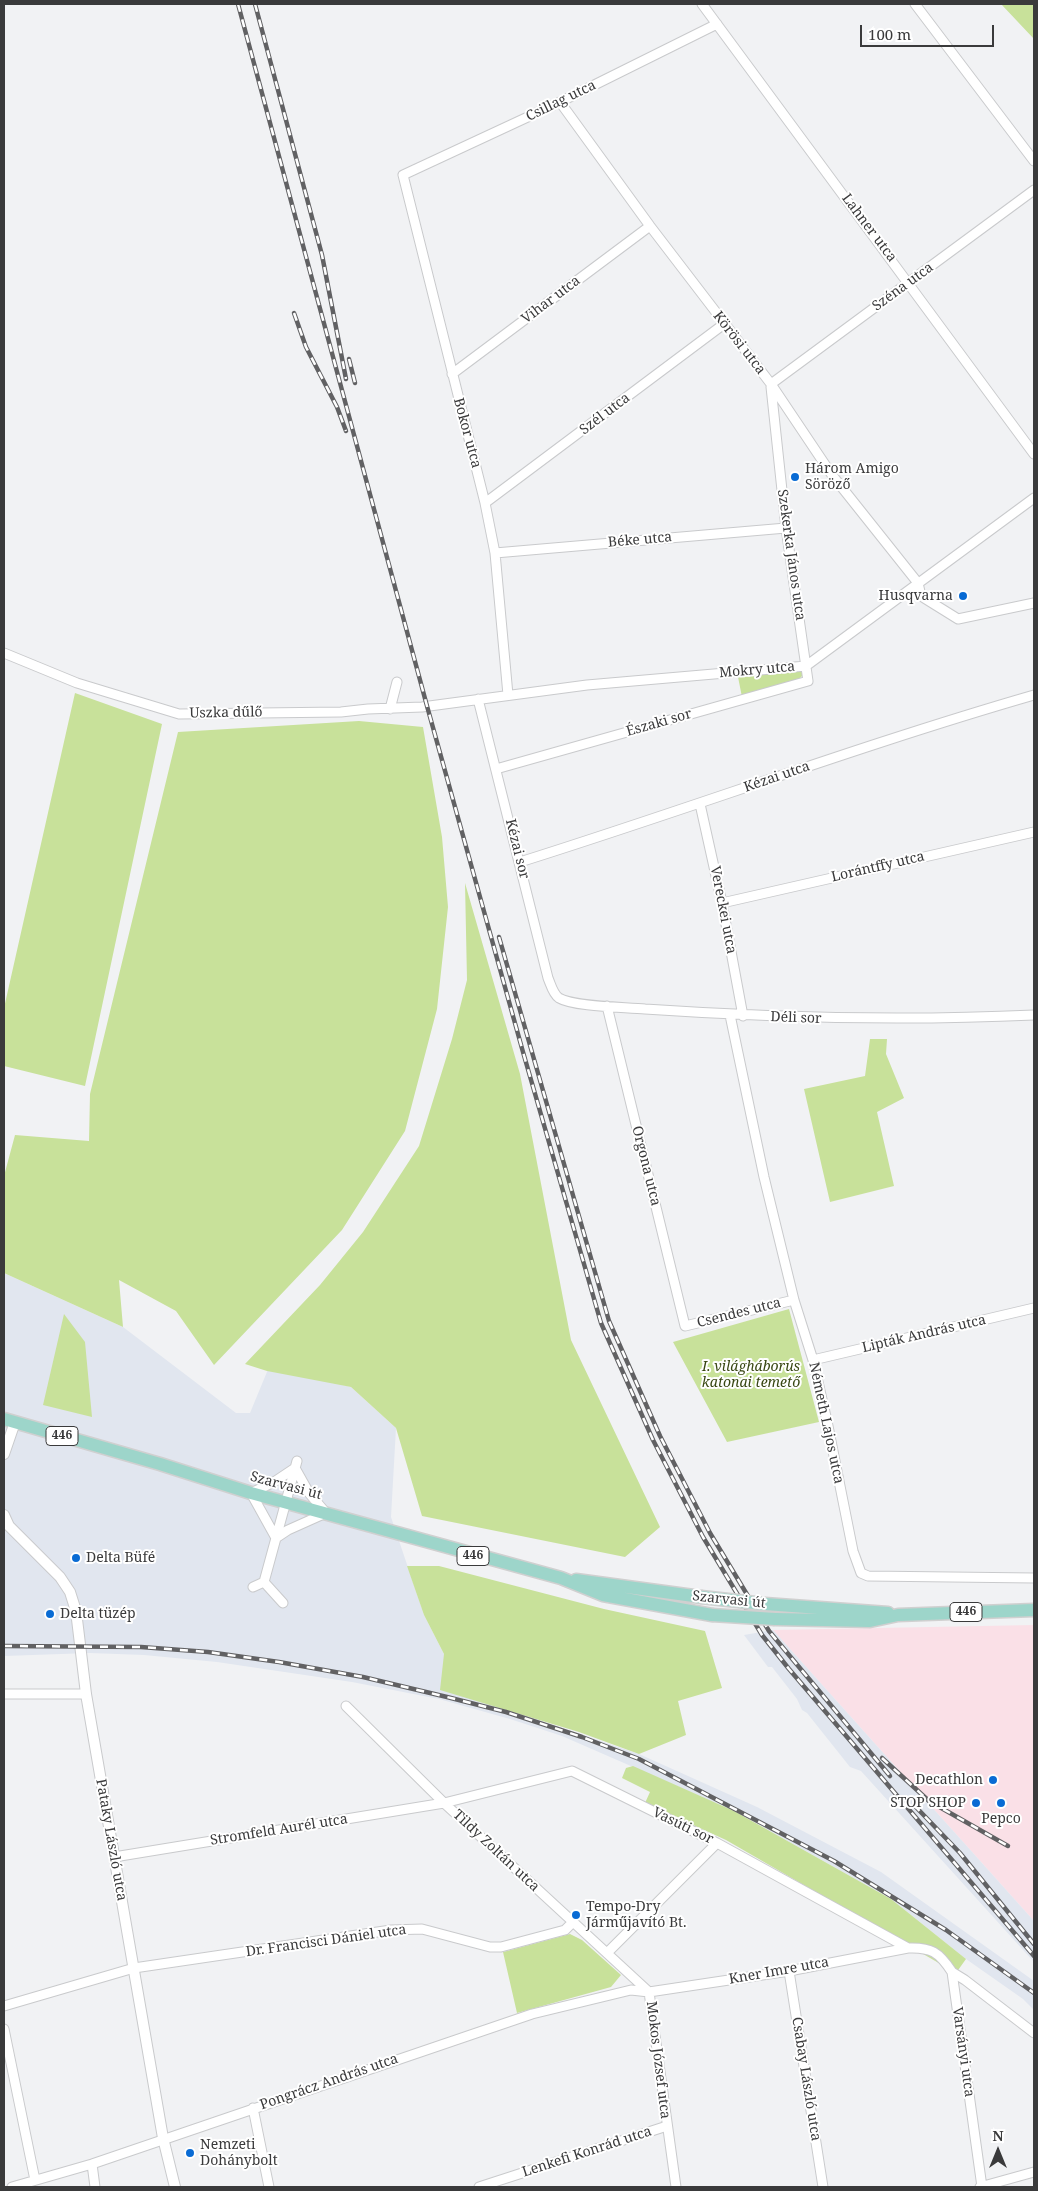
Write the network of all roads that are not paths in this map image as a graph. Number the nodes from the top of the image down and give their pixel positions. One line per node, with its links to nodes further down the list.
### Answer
1 (702, 4): 3 (street, Lahner utca)
2 (915, 4): 5 (street)
3 (717, 24): 4 (street, Csillag utca); 9 (street, Lahner utca)
4 (560, 102): 6 (street, Csillag utca); 8 (street, Körösi utca)
5 (1034, 161)
6 (404, 175): 11 (street, Bokor utca)
7 (1034, 190): 9 (street, Széna utca)
8 (650, 226): 10 (street, Körösi utca); 11 (street, Vihar utca)
9 (909, 283): 12 (street, Széna utca); 13 (street, Lahner utca)
10 (724, 324): 12 (street, Körösi utca); 15 (street, Szél utca)
11 (452, 374): 15 (street, Bokor utca)
12 (771, 384): 16 (street, Szekerka János utca); 18 (street, Körösi utca)
13 (1034, 454)
14 (1034, 498): 18 (street, Mokry utca)
15 (485, 503): 17 (street, Bokor utca)
16 (786, 528): 17 (street, Béke utca); 21 (street, Szekerka János utca)
17 (494, 553): 23 (street, Bokor utca)
18 (918, 583): 19 (street); 21 (street, Mokry utca)
19 (1034, 603)
20 (4, 653): 27 (street, Uszka dűlő)
21 (806, 666): 23 (street, Mokry utca); 28 (street, Északi sor)
22 (397, 682): 27 (street)
23 (508, 695): 25 (street, Mokry utca)
24 (1034, 695): 29 (street, Kézai utca)
25 (478, 699): 26 (street, Mokry utca); 28 (street, Kézai sor)
26 (427, 706): 27 (street, Uszka dűlő)
27 (390, 709)
28 (496, 769): 31 (street, Kézai sor)
29 (700, 804): 31 (street, Kézai utca); 32 (street, Vereckei utca)
30 (1034, 832): 32 (street, Lorántffy utca)
31 (520, 862): 33 (street, Kézai sor)
32 (722, 903): 37 (street, Vereckei utca)
33 (558, 997): 34 (street, Déli sor)
34 (607, 1006): 35 (street, Déli sor); 40 (street, Orgona utca)
35 (730, 1015): 37 (street, Déli sor); 38 (street, Németh Lajos utca)
36 (1034, 1015): 37 (street, Déli sor)
37 (743, 1016)
38 (794, 1300): 40 (street, Csendes utca); 41 (street, Németh Lajos utca)
39 (1034, 1308): 41 (street, Lipták András utca)
40 (685, 1326)
41 (813, 1360): 52 (street, Németh Lajos utca)
42 (10, 1421): 43 (street); 45 (main road, Szarvasi út / 446)
43 (4, 1454)
44 (296, 1464): 45 (street); 46 (street); 47 (street)
45 (251, 1493): 46 (main road, Szarvasi út / 446); 50 (street)
46 (285, 1503): 47 (main road, Szarvasi út / 446); 50 (street)
47 (326, 1513): 50 (street); 51 (main road, Szarvasi út / 446)
48 (4, 1515): 49 (street, Pataky László utca)
49 (6, 1526): 59 (street, Pataky László utca)
50 (276, 1538): 53 (street)
51 (561, 1578): 57 (main road, Szarvasi út / 446, bridge); 57 (main road, Szarvasi út / 446, bridge)
52 (1034, 1578)
53 (264, 1582): 54 (street); 55 (street)
54 (253, 1587)
55 (283, 1603)
56 (1034, 1610): 57 (main road, Szarvasi út / 446)
57 (898, 1615)
58 (4, 1694): 59 (street)
59 (86, 1694): 63 (street, Pataky László utca)
60 (346, 1706): 61 (street, Tildy Zoltán utca)
61 (444, 1803): 62 (street, Vasúti sor); 63 (street, Stromfeld Aurél utca); 64 (street, Tildy Zoltán utca)
62 (717, 1843): 65 (street, Vasúti sor); 66 (street)
63 (114, 1857): 67 (street, Pataky László utca)
64 (572, 1923): 66 (street, Tildy Zoltán utca); 67 (street, Dr. Francisci Dániel utca)
65 (908, 1948): 68 (street, Kner Imre utca); 69 (street)
66 (606, 1953): 70 (street, Tildy Zoltán utca)
67 (134, 1968): 71 (street, Dr. Francisci Dániel utca); 76 (street, Pataky László utca)
68 (789, 1971): 70 (street, Kner Imre utca); 86 (street, Csabay László utca)
69 (952, 1972): 73 (street); 87 (street, Varsányi utca)
70 (649, 1992): 74 (street, Pongrácz András utca); 75 (street, Mokos József utca)
71 (4, 2006)
72 (4, 2029): 79 (street)
73 (1034, 2033)
74 (253, 2108): 76 (street, Pongrácz András utca); 83 (street)
75 (666, 2126): 84 (street, Lenkefi Konrád utca); 85 (street, Mokos József utca)
76 (163, 2138): 77 (street, Pongrácz András utca); 82 (street, Pataky László utca)
77 (92, 2164): 79 (street, Pongrácz András utca); 81 (street)
78 (1034, 2172): 87 (street)
79 (35, 2180): 80 (street, Pongrácz András utca)
80 (12, 2187)
81 (95, 2187)
82 (176, 2187)
83 (269, 2187)
84 (478, 2187)
85 (676, 2187)
86 (823, 2187)
87 (982, 2187)

